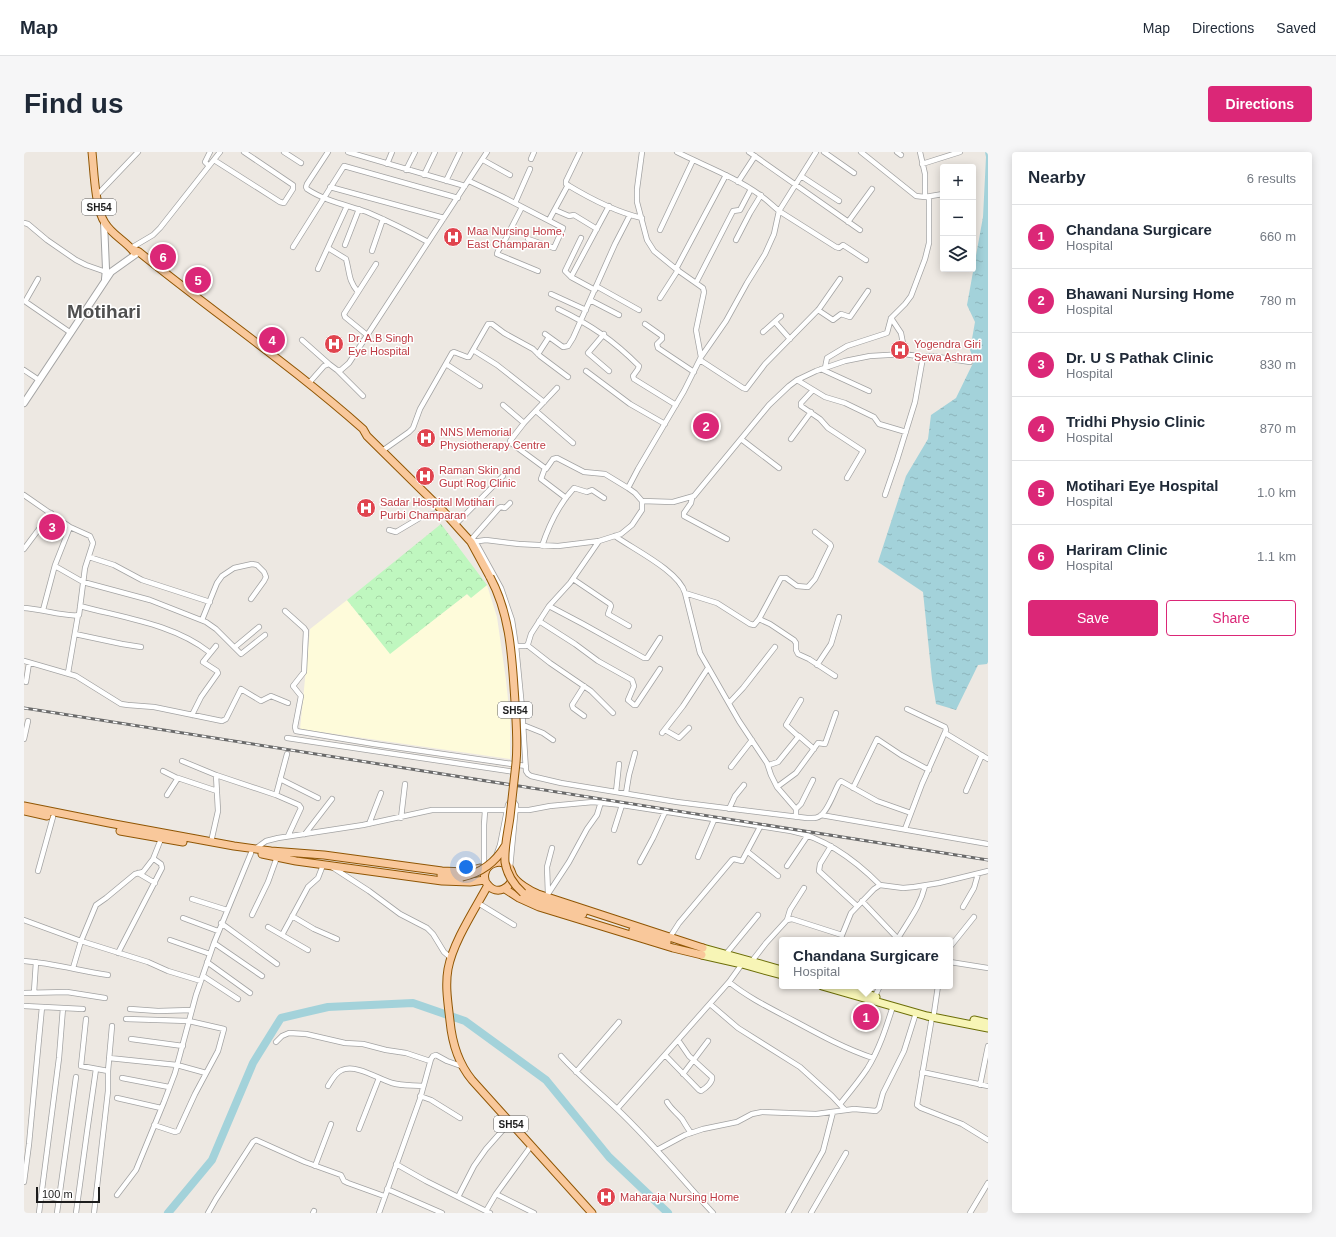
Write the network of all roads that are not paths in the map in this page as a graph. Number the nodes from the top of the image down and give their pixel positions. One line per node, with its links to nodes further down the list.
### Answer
1 (92, 152): 50 (main road, SH54)
2 (138, 152): 50 (street)
3 (210, 152): 33 (street)
4 (220, 152): 27 (street)
5 (244, 152): 24 (street)
6 (284, 152): 30 (street)
7 (328, 152): 54 (street)
8 (348, 152): 31 (street)
9 (392, 152): 31 (street)
10 (415, 152): 35 (street)
11 (435, 152): 37 (street)
12 (460, 152): 41 (street)
13 (487, 152): 28 (street)
14 (534, 152): 26 (street)
15 (580, 152): 45 (street)
16 (642, 152): 66 (street)
17 (677, 152): 29 (street)
18 (749, 152): 25 (street)
19 (816, 152): 40 (street)
20 (824, 152): 36 (street)
21 (861, 152): 53 (street)
22 (920, 152): 32 (street)
23 (960, 152): 32 (street)
24 (250, 154): 27 (street)
25 (755, 156): 43 (street); 44 (street)
26 (531, 159)
27 (214, 160): 33 (street)
28 (483, 160): 38 (street); 42 (street)
29 (693, 160): 39 (street); 73 (street)
30 (301, 163)
31 (387, 164): 35 (street)
32 (922, 164): 53 (street)
33 (209, 166): 82 (street)
34 (530, 169): 57 (street)
35 (406, 170): 37 (street)
36 (854, 173)
37 (424, 175): 41 (street)
38 (510, 175)
39 (726, 175): 43 (street); 87 (street)
40 (801, 176): 44 (street); 56 (street)
41 (446, 181): 46 (street)
42 (469, 181): 46 (street); 57 (street)
43 (738, 182): 48 (street)
44 (795, 184): 63 (street); 70 (street)
45 (568, 185): 60 (street); 62 (street)
46 (465, 186): 55 (street)
47 (330, 187): 54 (street); 55 (street); 65 (street)
48 (751, 189): 51 (street); 94 (street)
49 (872, 190): 70 (street)
50 (97, 195): 69 (main road, SH54)
51 (761, 195): 63 (street); 77 (street)
52 (940, 195): 53 (street)
53 (927, 197): 107 (street)
54 (324, 198): 58 (street); 80 (street)
55 (458, 198): 65 (street)
56 (839, 201)
57 (515, 203): 59 (street)
58 (347, 206): 61 (street); 81 (street)
59 (522, 206): 68 (street); 88 (street)
60 (609, 206): 64 (street); 72 (street)
61 (359, 209): 67 (street); 79 (street)
62 (555, 210): 68 (street); 72 (street)
63 (779, 212): 84 (street); 121 (street)
64 (630, 215): 66 (street); 95 (street)
65 (444, 218): 78 (street)
66 (642, 218): 87 (street)
67 (383, 219): 78 (street); 83 (street)
68 (549, 220): 76 (street)
69 (104, 222): 82 (main road, SH54); 89 (street)
70 (848, 222): 74 (street)
71 (24, 223): 89 (street)
72 (597, 229): 90 (street)
73 (660, 230)
74 (860, 230)
75 (581, 238): 90 (street)
76 (528, 239)
77 (736, 240)
78 (428, 242): 114 (street)
79 (346, 245)
80 (293, 247)
81 (328, 248): 86 (street); 97 (street)
82 (135, 251): 93 (street); 134 (main road, SH54); 149 (main road, SH54)
83 (372, 251)
84 (866, 260)
85 (376, 264): 97 (street)
86 (318, 269)
87 (677, 270): 94 (street); 99 (street)
88 (538, 271)
89 (106, 272): 93 (street)
90 (571, 277): 95 (street)
91 (38, 279): 112 (street)
92 (840, 279): 104 (street)
93 (105, 281): 112 (street)
94 (696, 283): 121 (street)
95 (595, 288): 100 (street); 103 (street)
96 (868, 291): 104 (street)
97 (358, 292): 114 (street)
98 (551, 294): 102 (street)
99 (660, 298)
100 (590, 300): 102 (street); 105 (street)
101 (558, 309): 108 (street)
102 (586, 310): 108 (street)
103 (639, 310)
104 (818, 310): 116 (street)
105 (619, 315)
106 (780, 316): 109 (street)
107 (891, 318): 119 (street); 125 (street)
108 (581, 320): 113 (street); 118 (street)
109 (775, 322): 111 (street); 116 (street)
110 (645, 324): 130 (street)
111 (763, 332)
112 (71, 333): 132 (street)
113 (604, 334): 129 (street); 143 (street)
114 (367, 335): 127 (street)
115 (302, 340): 123 (street)
116 (790, 340): 121 (street)
117 (473, 350): 118 (street); 124 (street); 141 (street)
118 (538, 354): 131 (street)
119 (904, 354): 120 (street); 125 (street)
120 (923, 357): 122 (street); 148 (street)
121 (700, 358): 130 (street)
122 (970, 362)
123 (329, 364): 127 (street); 134 (street)
124 (446, 364): 135 (street); 153 (street)
125 (823, 369): 133 (street); 138 (street)
126 (24, 370): 132 (street)
127 (337, 370): 139 (street)
128 (586, 371): 147 (street)
129 (609, 371)
130 (694, 372): 143 (street)
131 (568, 377)
132 (39, 380): 140 (street)
133 (797, 380): 137 (street); 150 (street)
134 (309, 383): 149 (main road, SH54)
135 (480, 386)
136 (557, 388): 141 (street)
137 (813, 390): 145 (street); 148 (street)
138 (869, 391)
139 (363, 396)
140 (24, 402)
141 (544, 402): 144 (street)
142 (503, 405): 146 (street)
143 (676, 406): 147 (street)
144 (536, 411): 146 (street); 152 (street)
145 (811, 412): 151 (street); 157 (street)
146 (524, 423): 155 (street)
147 (664, 424): 158 (street)
148 (906, 432): 160 (street)
149 (367, 436): 153 (main road, SH54)
150 (741, 439): 154 (street); 163 (street)
151 (791, 439)
152 (573, 443)
153 (382, 451): 166 (main road, SH54)
154 (779, 468)
155 (546, 469): 158 (street); 161 (street)
156 (503, 476): 168 (street)
157 (847, 478)
158 (628, 488): 164 (street)
159 (24, 495): 167 (street)
160 (885, 495)
161 (566, 498): 162 (street); 176 (street)
162 (604, 498)
163 (692, 498): 164 (street); 173 (street)
164 (642, 501): 172 (street)
165 (510, 503): 174 (street)
166 (444, 512): 168 (main road, SH54); 170 (street)
167 (51, 513): 169 (street); 177 (street)
168 (456, 525): 174 (main road, SH54)
169 (70, 527): 178 (street); 179 (street)
170 (389, 530)
171 (815, 532): 192 (street)
172 (615, 536): 175 (street); 182 (street)
173 (727, 539)
174 (472, 541): 176 (street); 202 (street); 244 (main road, SH54, bridge)
175 (599, 541): 176 (street); 180 (street)
176 (542, 546)
177 (24, 549)
178 (89, 557): 181 (street); 184 (street)
179 (55, 566): 181 (street); 188 (street)
180 (573, 579): 186 (street); 195 (street)
181 (83, 582): 185 (street); 193 (street)
182 (685, 593): 192 (street); 209 (street)
183 (251, 599): 184 (street)
184 (210, 602): 193 (street)
185 (80, 606): 190 (street); 206 (street)
186 (548, 606): 194 (street); 199 (street)
187 (24, 608): 188 (street)
188 (43, 610): 190 (street)
189 (285, 611): 240 (street)
190 (78, 615): 197 (street)
191 (839, 617): 208 (street)
192 (759, 619): 208 (street)
193 (202, 620): 204 (street)
194 (539, 621): 200 (street); 210 (street)
195 (629, 626)
196 (259, 627): 204 (street)
197 (76, 634): 203 (street); 211 (street)
198 (265, 635): 204 (street)
199 (660, 638)
200 (527, 645): 202 (street); 214 (street)
201 (216, 646): 206 (street)
202 (516, 646): 224 (street)
203 (141, 647)
204 (235, 647)
205 (775, 647): 217 (street)
206 (210, 652): 221 (street)
207 (26, 662): 211 (street); 213 (street)
208 (817, 665): 212 (street)
209 (708, 668): 217 (street); 225 (street)
210 (660, 669)
211 (68, 674): 221 (street)
212 (835, 676)
213 (26, 682)
214 (584, 686): 219 (street); 222 (street)
215 (801, 700): 227 (street)
216 (288, 703): 221 (street)
217 (729, 703): 231 (street)
218 (907, 708): 226 (street)
219 (613, 713)
220 (836, 713): 232 (street)
221 (192, 715)
222 (584, 716)
223 (28, 721): 229 (street)
224 (523, 725): 230 (street); 240 (street)
225 (689, 728)
226 (945, 733): 235 (street); 242 (street)
227 (799, 737): 232 (street); 239 (street)
228 (287, 738): 244 (street)
229 (24, 739)
230 (553, 740)
231 (752, 740): 239 (street); 241 (street)
232 (814, 749): 251 (street)
233 (636, 753): 257 (street)
234 (287, 754): 247 (street)
235 (982, 755): 236 (street); 254 (street)
236 (988, 759)
237 (182, 761): 245 (street)
238 (618, 764): 256 (street)
239 (769, 765): 251 (street)
240 (526, 766): 256 (street)
241 (731, 767)
242 (929, 770): 252 (street); 272 (street)
243 (163, 771): 246 (street)
244 (515, 772): 288 (main road, SH54, bridge)
245 (216, 775): 253 (street); 259 (street)
246 (177, 778): 253 (street); 258 (street)
247 (280, 779): 259 (street); 260 (street)
248 (813, 780): 267 (street)
249 (404, 784): 276 (street)
250 (744, 785): 266 (street)
251 (777, 787): 267 (street)
252 (853, 788): 272 (street); 273 (street)
253 (217, 791): 286 (street)
254 (966, 791)
255 (381, 792): 278 (street)
256 (616, 792): 257 (street)
257 (626, 793): 266 (street)
258 (167, 795)
259 (276, 795): 284 (street)
260 (318, 798)
261 (332, 799): 282 (street)
262 (601, 802): 263 (street); 265 (street); 313 (street)
263 (622, 805): 271 (street); 281 (street)
264 (24, 806): 286 (main road)
265 (516, 809): 268 (street); 268 (street); 300 (street)
266 (729, 809): 275 (street)
267 (796, 809): 275 (street)
268 (507, 810): 270 (street); 298 (street)
269 (24, 811): 274 (main road)
270 (485, 811): 276 (street); 298 (street)
271 (665, 812): 277 (street); 296 (street)
272 (911, 813): 280 (street)
273 (821, 815): 275 (street); 280 (street)
274 (52, 817): 285 (main road); 301 (street)
275 (796, 817)
276 (401, 818): 278 (street)
277 (714, 820): 279 (street); 294 (street)
278 (369, 824): 282 (street)
279 (760, 827): 283 (street); 292 (street)
280 (905, 829): 287 (street)
281 (614, 830)
282 (305, 834): 284 (street)
283 (808, 835): 289 (street); 299 (street)
284 (288, 836): 291 (street)
285 (161, 839): 291 (main road); 295 (street)
286 (211, 842): 291 (main road)
287 (988, 844)
288 (506, 846): 293 (main road, bridge); 343 (main road, bridge)
289 (831, 846): 309 (street); 317 (street)
290 (552, 848): 313 (street)
291 (253, 851): 293 (main road); 319 (street)
292 (748, 852): 306 (street); 332 (street)
293 (282, 856): 297 (main road); 298 (main road); 320 (street)
294 (698, 856)
295 (154, 859): 303 (street); 307 (street)
296 (640, 862)
297 (327, 866): 308 (main road); 322 (street); 347 (street)
298 (488, 866): 300 (main road); 308 (main road, SH54)
299 (787, 866)
300 (510, 868): 305 (main road)
301 (38, 871)
302 (988, 871): 304 (street)
303 (138, 873): 307 (street); 339 (street)
304 (978, 874): 310 (street); 318 (street)
305 (513, 876): 312 (main road); 313 (main road)
306 (778, 876)
307 (155, 883): 344 (street)
308 (487, 883): 312 (main road); 316 (main road, SH54)
309 (880, 885): 310 (street); 315 (street)
310 (925, 886): 336 (street)
311 (804, 888): 326 (street)
312 (506, 889): 343 (main road)
313 (547, 896): 332 (main road)
314 (192, 899): 319 (street)
315 (862, 901): 317 (street); 335 (street)
316 (478, 904): 328 (street); 347 (main road, SH54)
317 (857, 906): 334 (street)
318 (962, 907)
319 (227, 910): 327 (street)
320 (252, 915)
321 (758, 915): 346 (street)
322 (292, 916): 331 (street); 337 (street)
323 (974, 917): 341 (street)
324 (184, 918): 330 (street)
325 (24, 920): 339 (street)
326 (787, 920): 333 (street); 349 (street)
327 (221, 923): 330 (street); 353 (street)
328 (514, 925)
329 (268, 927): 331 (street)
330 (218, 931): 340 (street)
331 (282, 935): 342 (street)
332 (670, 937): 343 (main road)
333 (838, 937)
334 (841, 937)
335 (896, 937)
336 (899, 937)
337 (337, 939)
338 (170, 940): 345 (street)
339 (81, 941): 344 (street); 355 (street)
340 (214, 943): 345 (street); 360 (street)
341 (953, 943)
342 (308, 950)
343 (703, 952): 346 (main road); 354 (main road)
344 (118, 953): 361 (street)
345 (210, 954): 351 (street)
346 (726, 954): 349 (main road)
347 (451, 958): 403 (main road, SH54)
348 (24, 961): 350 (street)
349 (752, 961): 357 (main road)
350 (36, 962): 355 (street); 367 (street)
351 (207, 962): 361 (street); 369 (street)
352 (953, 962): 356 (street)
353 (277, 964)
354 (742, 964): 358 (main road); 362 (street)
355 (73, 968): 359 (street)
356 (988, 968)
357 (779, 969)
358 (779, 974)
359 (108, 975)
360 (262, 976)
361 (202, 979): 372 (street); 380 (street)
362 (729, 982): 373 (street); 399 (street)
363 (833, 989): 375 (main road)
364 (853, 989): 370 (main road)
365 (878, 989): 370 (street)
366 (937, 989): 382 (street)
367 (34, 992): 368 (street); 371 (street)
368 (24, 993)
369 (250, 993)
370 (875, 996): 382 (main road)
371 (105, 998)
372 (238, 999)
373 (710, 1004): 391 (street); 421 (street)
374 (24, 1006): 376 (street)
375 (893, 1006): 381 (main road); 399 (street)
376 (42, 1007): 377 (street); 438 (street)
377 (63, 1008): 378 (street); 442 (street)
378 (83, 1009)
379 (130, 1009): 380 (street)
380 (192, 1010): 385 (street)
381 (916, 1013): 382 (main road); 424 (street)
382 (933, 1015): 387 (main road); 389 (main road); 407 (street)
383 (86, 1019): 404 (street)
384 (126, 1019): 385 (street)
385 (189, 1021): 394 (street); 408 (street)
386 (619, 1022): 406 (street)
387 (988, 1023)
388 (112, 1026): 398 (street)
389 (988, 1028)
390 (131, 1039): 394 (street)
391 (678, 1040): 396 (street); 401 (street)
392 (276, 1042): 400 (street)
393 (708, 1042): 401 (street)
394 (183, 1046): 402 (street)
395 (988, 1046): 413 (street)
396 (664, 1055): 409 (street); 423 (street)
397 (561, 1056): 406 (street)
398 (109, 1058): 402 (street); 405 (street)
399 (873, 1058): 421 (street)
400 (430, 1061): 403 (street); 415 (street)
401 (693, 1061): 409 (street); 409 (street)
402 (177, 1065): 408 (street); 417 (street)
403 (462, 1066): 427 (main road, SH54)
404 (96, 1069): 405 (street); 451 (street)
405 (108, 1070): 452 (street)
406 (576, 1072): 423 (street)
407 (922, 1072): 413 (street); 432 (street)
408 (206, 1073): 429 (street)
409 (683, 1074)
410 (76, 1077): 446 (street)
411 (122, 1078): 417 (street)
412 (379, 1078): 414 (street); 415 (street); 430 (street)
413 (980, 1085): 416 (street)
414 (328, 1086)
415 (423, 1086): 418 (street)
416 (988, 1086)
417 (169, 1087): 422 (street)
418 (420, 1096): 426 (street); 436 (street)
419 (117, 1098): 422 (street)
420 (667, 1102): 431 (street)
421 (840, 1104): 424 (street)
422 (162, 1108): 429 (street)
423 (617, 1109): 434 (street)
424 (845, 1110): 425 (street)
425 (833, 1112): 431 (street); 458 (street)
426 (460, 1118)
427 (509, 1123): 433 (main road, SH54); 445 (street)
428 (331, 1124): 437 (street)
429 (154, 1125): 443 (street)
430 (359, 1129)
431 (691, 1134): 434 (street)
432 (988, 1140)
433 (531, 1146): 441 (street); 447 (main road, SH54)
434 (657, 1150): 457 (street)
435 (846, 1153): 459 (street)
436 (396, 1164): 440 (street); 445 (street)
437 (315, 1166): 444 (street); 453 (street)
438 (24, 1182)
439 (988, 1183): 460 (street)
440 (387, 1189): 444 (street); 455 (street)
441 (496, 1194): 448 (street); 456 (street)
442 (41, 1195): 446 (street); 449 (street)
443 (117, 1195)
444 (384, 1196): 454 (street)
445 (458, 1197): 448 (street)
446 (59, 1199): 450 (street)
447 (587, 1211)
448 (488, 1212)
449 (39, 1213)
450 (57, 1213)
451 (76, 1213)
452 (94, 1213)
453 (208, 1213)
454 (379, 1213)
455 (442, 1213)
456 (534, 1213)
457 (713, 1213)
458 (788, 1213)
459 (811, 1213)
460 (970, 1213)

